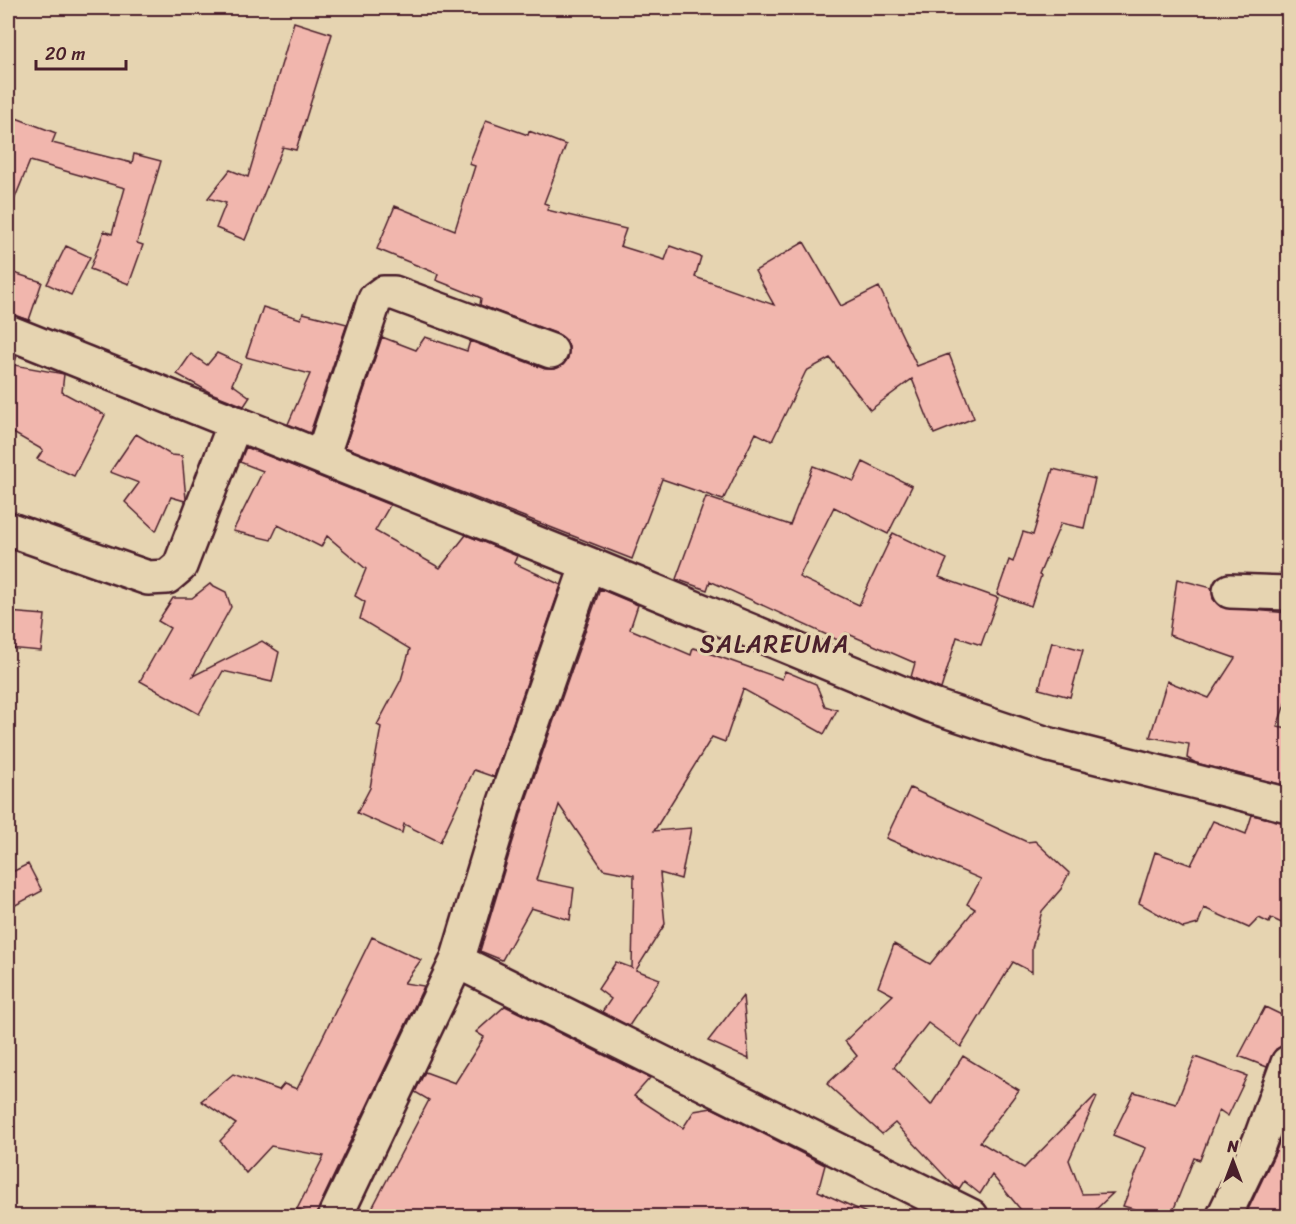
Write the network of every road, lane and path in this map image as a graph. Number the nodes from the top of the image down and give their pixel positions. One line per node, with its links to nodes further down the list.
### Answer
1 (8, 332): 3 (street)
2 (551, 351): 4 (street)
3 (235, 423): 4 (street); 5 (street)
4 (322, 457): 6 (street)
5 (8, 529)
6 (588, 564): 9 (street); 10 (street)
7 (1230, 591): 8 (street)
8 (1288, 593)
9 (1288, 805)
10 (457, 961): 12 (street); 13 (street)
11 (1288, 1064): 14 (street)
12 (336, 1215)
13 (972, 1216)
14 (1224, 1216)

